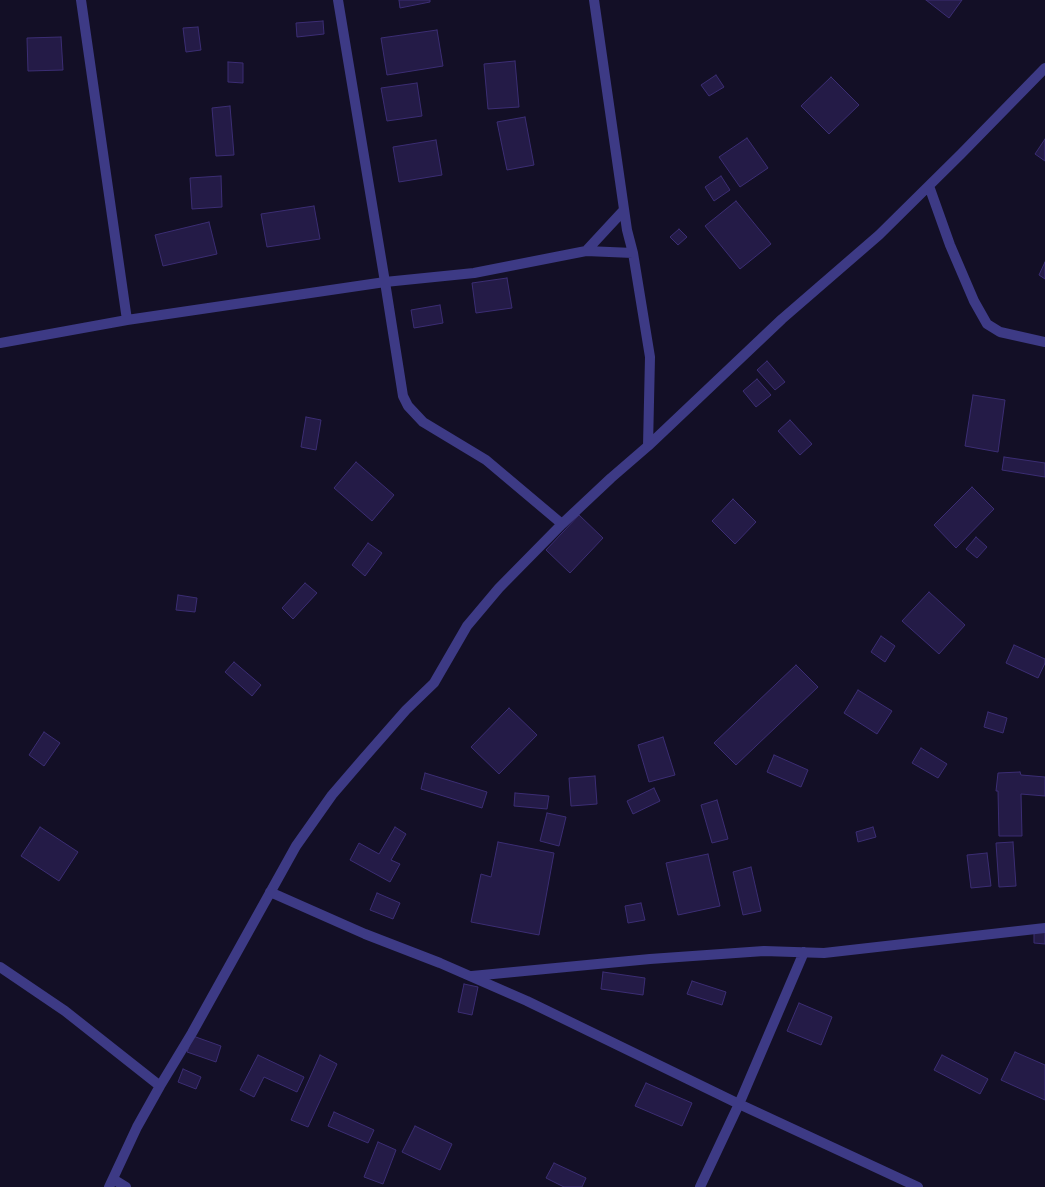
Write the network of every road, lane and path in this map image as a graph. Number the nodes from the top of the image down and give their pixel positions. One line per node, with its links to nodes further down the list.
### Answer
1 (81, 0): 10 (street)
2 (338, 0): 9 (street)
3 (594, 0): 6 (street)
4 (1045, 68): 5 (street)
5 (929, 186): 11 (street); 13 (street)
6 (624, 210): 7 (street); 8 (street)
7 (586, 251): 8 (street); 9 (street)
8 (633, 253): 13 (street)
9 (385, 282): 10 (street); 14 (street)
10 (127, 320): 12 (street)
11 (1045, 342)
12 (0, 343)
13 (648, 446): 14 (street)
14 (562, 524): 15 (street)
15 (270, 892): 19 (street); 20 (street)
16 (1045, 928): 17 (street)
17 (804, 952): 19 (street); 21 (street)
18 (0, 966): 20 (street)
19 (471, 976): 21 (street)
20 (160, 1086): 22 (street)
21 (739, 1104): 24 (street); 25 (street)
22 (111, 1183): 23 (street)
23 (126, 1187)
24 (700, 1187)
25 (918, 1187)

